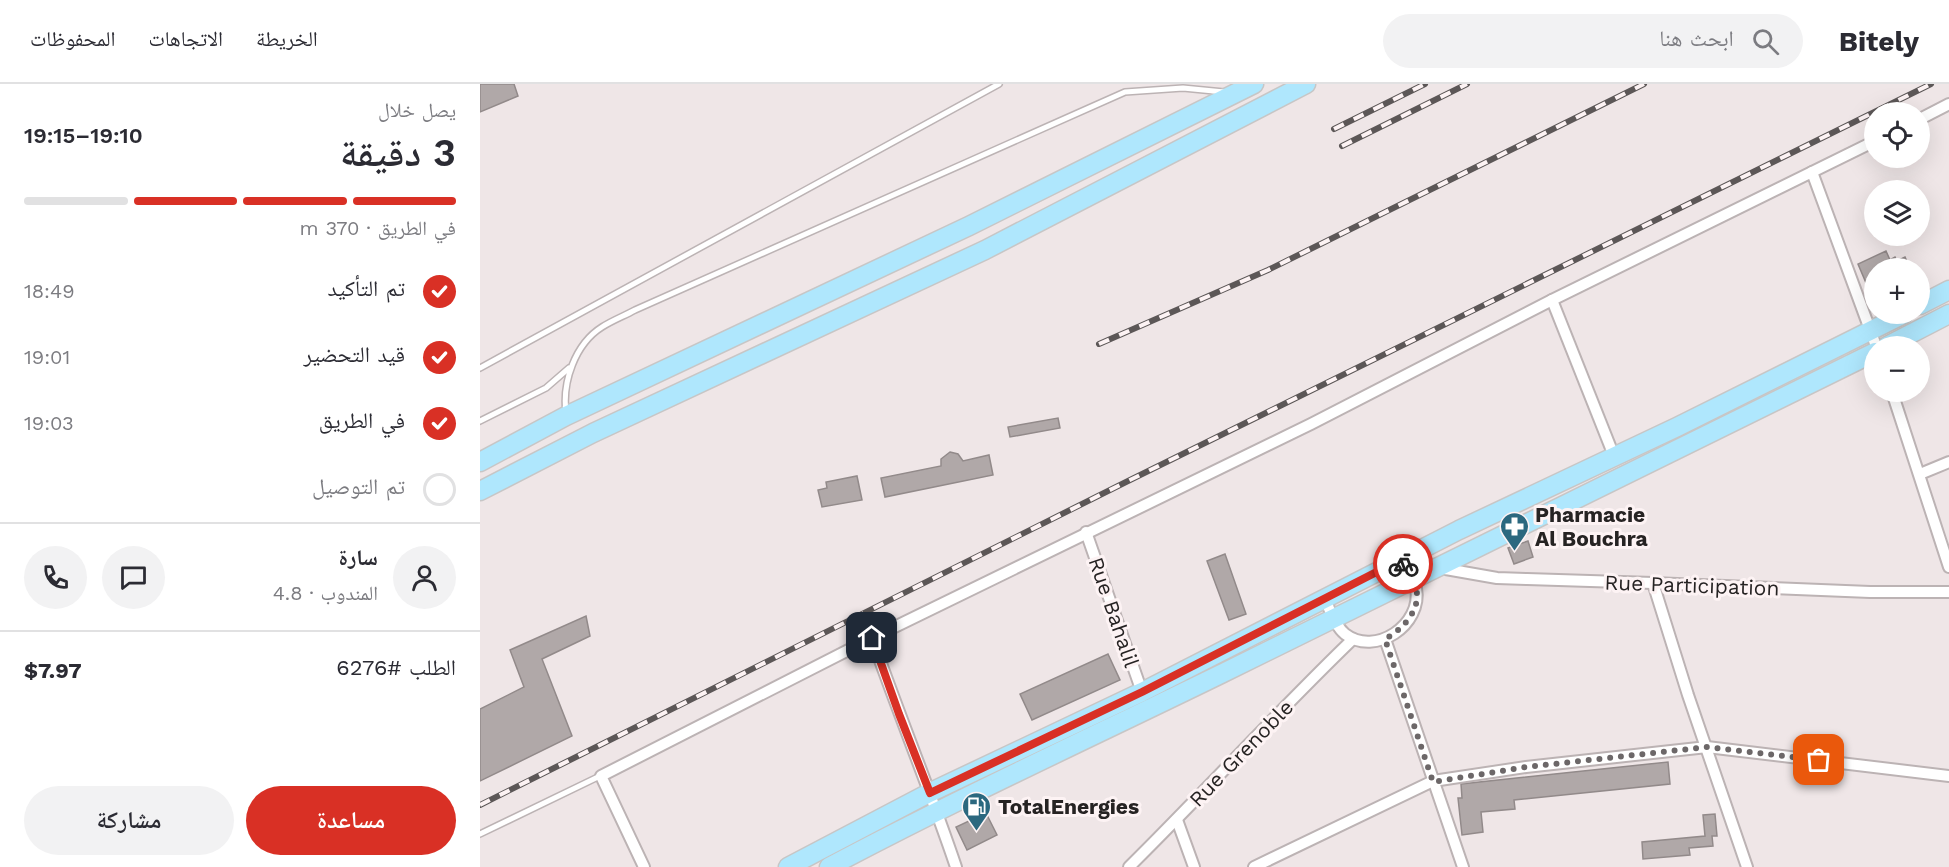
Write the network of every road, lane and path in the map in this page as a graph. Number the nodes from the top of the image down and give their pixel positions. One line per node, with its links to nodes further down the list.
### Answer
1 (999, 84): 20 (lane)
2 (1254, 84): 4 (main road)
3 (1297, 86): 28 (main road)
4 (1234, 94): 19 (lane); 22 (main road)
5 (1949, 104): 6 (street)
6 (1930, 114)
7 (1864, 146): 8 (street)
8 (1812, 172): 10 (street); 14 (street)
9 (1949, 290): 11 (main road)
10 (1552, 300): 24 (street); 29 (street)
11 (1930, 300)
12 (1949, 314): 16 (main road)
13 (1892, 324): 15 (main road)
14 (1872, 336)
15 (1877, 336)
16 (1906, 336)
17 (1864, 343): 24 (main road)
18 (1864, 357): 32 (main road)
19 (572, 364): 22 (lane); 23 (lane)
20 (480, 368)
21 (1895, 402): 27 (street)
22 (566, 416): 25 (main road)
23 (480, 421)
24 (1614, 456): 30 (main road)
25 (480, 462)
26 (1949, 462): 27 (street)
27 (1920, 474): 31 (street)
28 (480, 491)
29 (1086, 532): 38 (street); 41 (street, Rue Bahalil)
30 (1400, 560): 33 (street); 36 (main road)
31 (1949, 567)
32 (1437, 568): 33 (main road); 34 (street, Rue Participation)
33 (1413, 580): 37 (main road); 40 (street)
34 (1653, 583): 35 (street, Rue Participation); 42 (street)
35 (1949, 592)
36 (1324, 598): 37 (street); 41 (main road)
37 (1335, 618): 39 (street); 47 (main road)
38 (872, 638): 43 (street); 46 (street)
39 (1353, 639): 40 (street); 48 (street, Rue Grenoble)
40 (1385, 639): 45 (street)
41 (1142, 692): 46 (main road)
42 (1707, 747): 44 (street); 45 (street); 58 (street)
43 (601, 776): 49 (lane); 50 (street)
44 (1949, 776)
45 (1433, 782): 56 (street); 57 (street)
46 (930, 793): 47 (street); 51 (main road)
47 (938, 811): 52 (main road); 53 (street)
48 (1177, 820): 54 (street, Rue Grenoble); 55 (street)
49 (480, 834)
50 (644, 867)
51 (788, 867)
52 (830, 867)
53 (956, 867)
54 (1129, 867)
55 (1194, 867)
56 (1254, 867)
57 (1463, 867)
58 (1746, 867)

